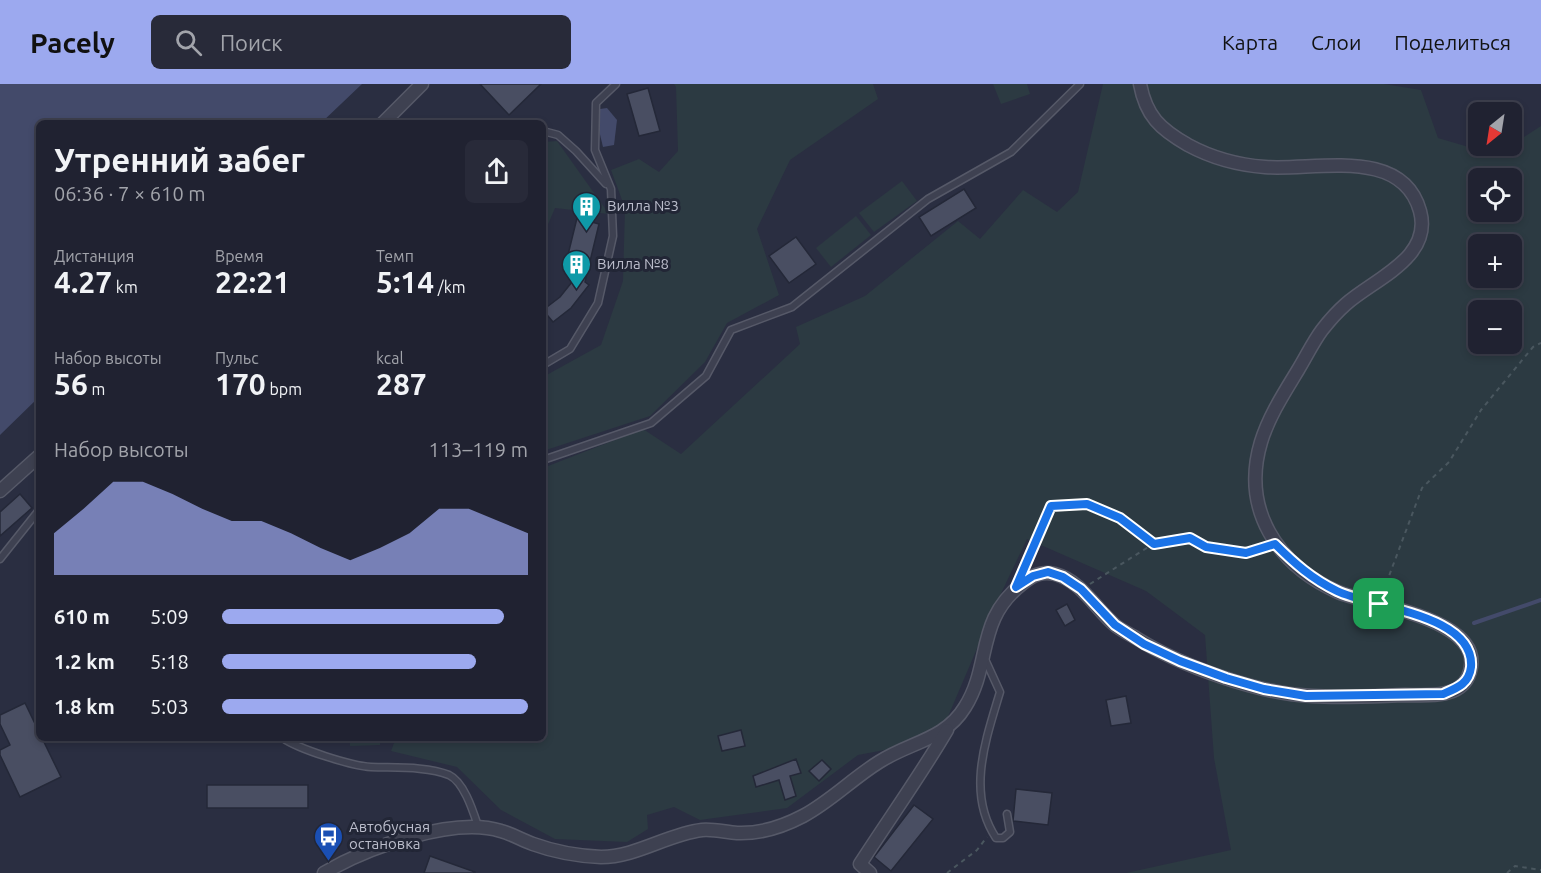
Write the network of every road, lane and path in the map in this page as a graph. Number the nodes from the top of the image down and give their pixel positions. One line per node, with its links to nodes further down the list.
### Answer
1 (422, 84): 5 (street)
2 (615, 84): 7 (lane)
3 (1080, 84): 11 (lane)
4 (1140, 84): 15 (street)
5 (386, 120)
6 (546, 132): 7 (lane)
7 (611, 189): 9 (lane)
8 (1541, 343): 19 (path)
9 (546, 363)
10 (36, 459): 12 (street)
11 (546, 459)
12 (0, 490)
13 (36, 514): 16 (lane)
14 (1154, 544): 15 (path); 17 (path); 18 (path)
15 (1275, 544): 19 (street)
16 (0, 559)
17 (1025, 567)
18 (1081, 589): 19 (street); 20 (street)
19 (1379, 604)
20 (982, 653): 21 (street); 25 (lane)
21 (948, 729): 24 (street); 28 (street)
22 (291, 741): 24 (lane)
23 (1007, 814): 25 (lane)
24 (478, 826): 27 (street)
25 (992, 831): 29 (path)
26 (1541, 870): 30 (path)
27 (331, 871)
28 (870, 873)
29 (947, 873)
30 (1507, 873)

